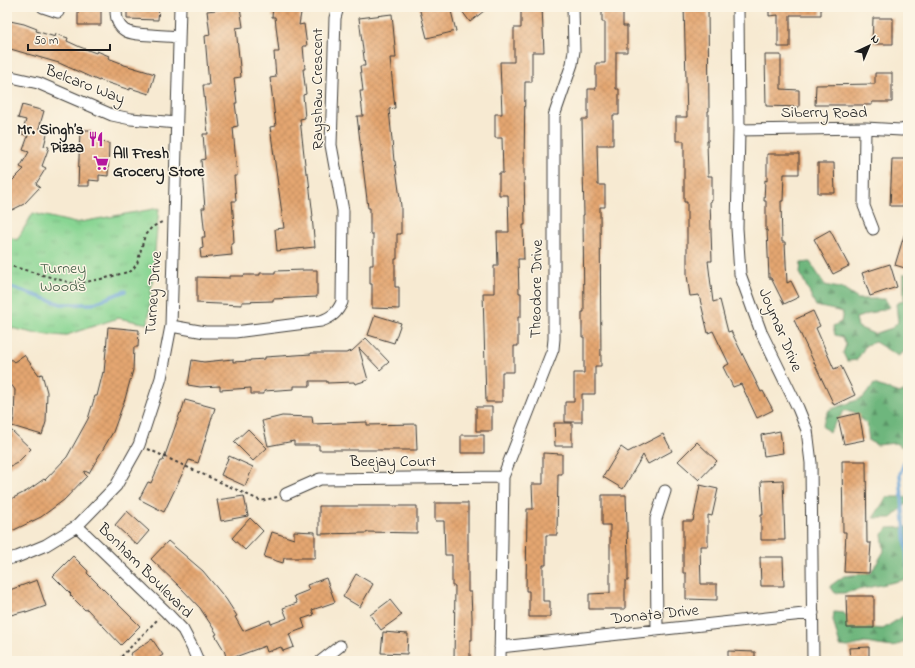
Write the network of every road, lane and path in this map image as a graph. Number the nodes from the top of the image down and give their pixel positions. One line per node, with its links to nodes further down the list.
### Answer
1 (43, 7): 7 (street)
2 (116, 7): 8 (street)
3 (180, 7): 8 (street, Turney Drive)
4 (338, 7): 17 (street, Rayshaw Crescent)
5 (573, 7): 19 (street, Theodore Drive)
6 (738, 7): 13 (street, Joymar Drive)
7 (58, 12)
8 (179, 37): 10 (street, Turney Drive)
9 (7, 76): 10 (street, Belcaro Way)
10 (177, 123): 14 (street, Turney Drive)
11 (865, 128): 12 (street, Siberry Road); 13 (street, Siberry Road); 15 (street)
12 (908, 128)
13 (739, 130): 25 (street, Joymar Drive)
14 (174, 217): 16 (path); 17 (street, Turney Drive)
15 (873, 229)
16 (7, 265)
17 (171, 326): 18 (street, Turney Drive)
18 (139, 445): 21 (path); 22 (street, Turney Drive)
19 (503, 478): 21 (street, Beejay Court); 28 (street, Theodore Drive)
20 (665, 491): 26 (street)
21 (286, 494)
22 (77, 526): 23 (street, Turney Drive); 24 (street, Bonham Boulevard)
23 (7, 559)
24 (165, 611): 29 (path); 30 (street, Bonham Boulevard)
25 (813, 613): 26 (street, Donata Drive); 33 (street, Joymar Drive)
26 (657, 631): 28 (street, Donata Drive)
27 (340, 646): 31 (street)
28 (500, 647): 32 (street, Theodore Drive)
29 (118, 661)
30 (198, 661)
31 (321, 661)
32 (500, 661)
33 (813, 661)

